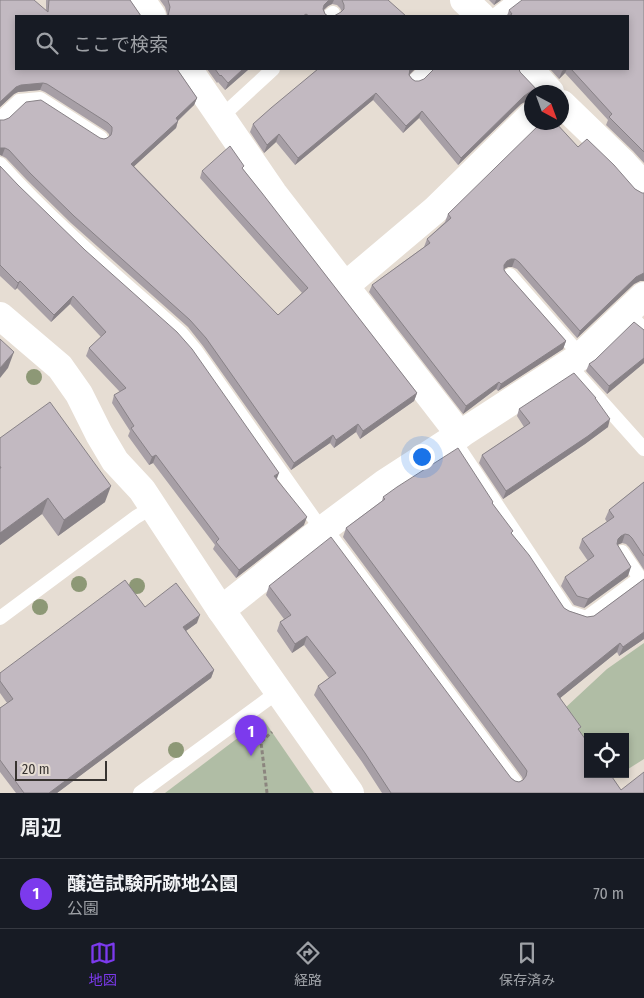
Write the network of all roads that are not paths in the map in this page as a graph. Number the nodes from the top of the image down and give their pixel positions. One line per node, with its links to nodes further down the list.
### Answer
1 (141, 0): 4 (street)
2 (464, 0): 5 (street)
3 (514, 0): 6 (lane)
4 (151, 15)
5 (480, 15)
6 (495, 15)
7 (189, 70): 14 (street)
8 (272, 70): 14 (lane)
9 (426, 70): 11 (lane)
10 (530, 70): 12 (street)
11 (416, 80)
12 (544, 85)
13 (569, 111): 19 (street)
14 (221, 117): 21 (street)
15 (0, 119): 17 (lane)
16 (524, 123): 21 (street)
17 (101, 138)
18 (0, 164): 28 (lane)
19 (644, 186)
20 (510, 275): 24 (lane)
21 (345, 286): 25 (street)
22 (639, 312): 24 (street)
23 (0, 316): 27 (street)
24 (575, 360): 25 (street); 26 (lane)
25 (456, 437): 28 (street); 29 (lane)
26 (644, 449)
27 (153, 507): 30 (street); 31 (lane)
28 (324, 529): 30 (street); 33 (lane)
29 (622, 552)
30 (221, 610): 32 (street)
31 (0, 618)
32 (279, 691): 34 (lane); 35 (street)
33 (515, 782)
34 (140, 793)
35 (350, 793)

